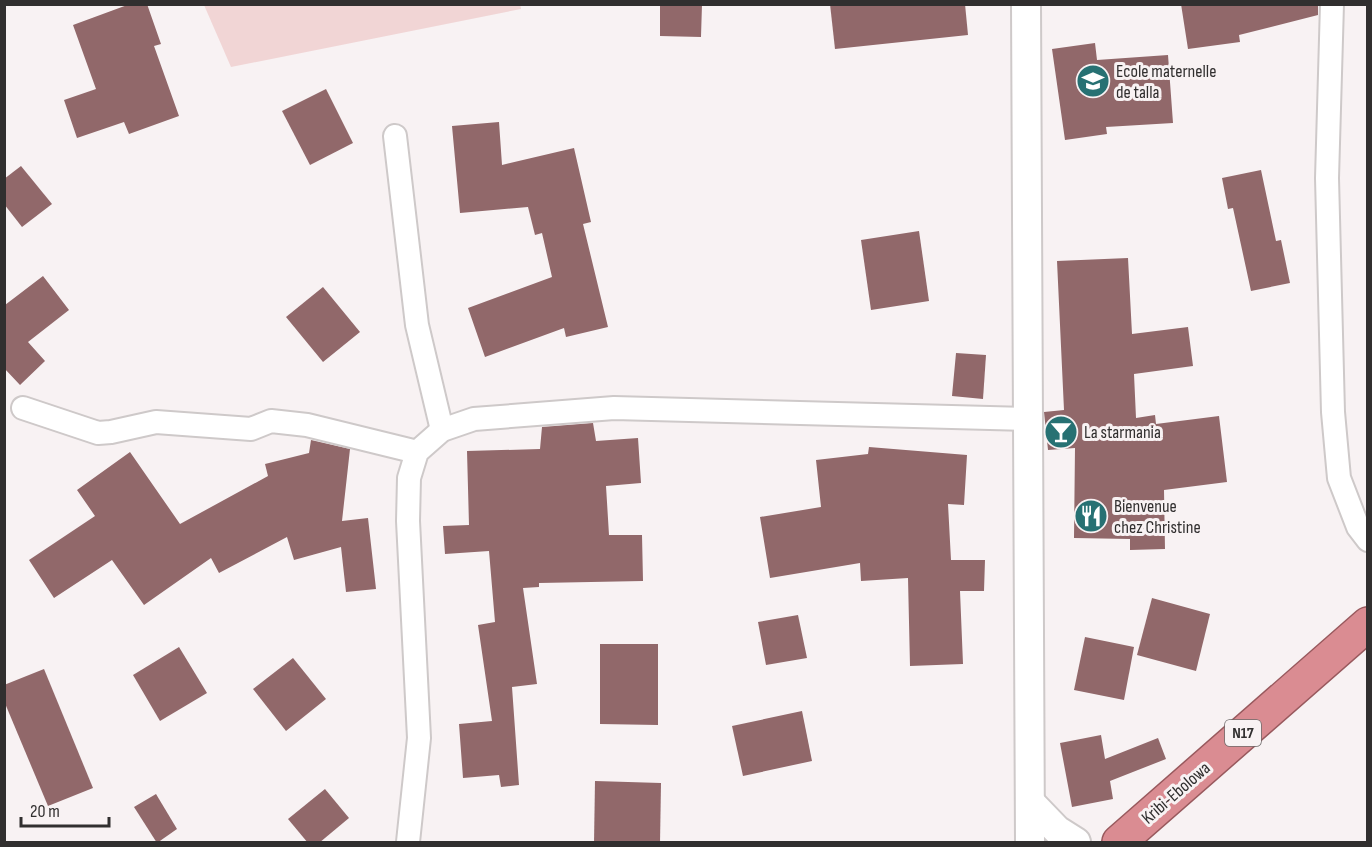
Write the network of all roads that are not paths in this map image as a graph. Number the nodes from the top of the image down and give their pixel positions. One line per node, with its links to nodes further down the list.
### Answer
1 (1026, 4): 5 (street)
2 (1332, 4): 8 (street)
3 (395, 136): 6 (street)
4 (23, 408): 7 (street)
5 (1028, 418): 6 (street); 10 (street)
6 (442, 430): 7 (street)
7 (417, 452): 11 (street)
8 (1368, 540)
9 (1368, 624): 14 (highway, Kribi-Ebolowa / N17)
10 (1030, 802): 12 (street); 13 (street)
11 (408, 843)
12 (1030, 843)
13 (1076, 843)
14 (1119, 843)

